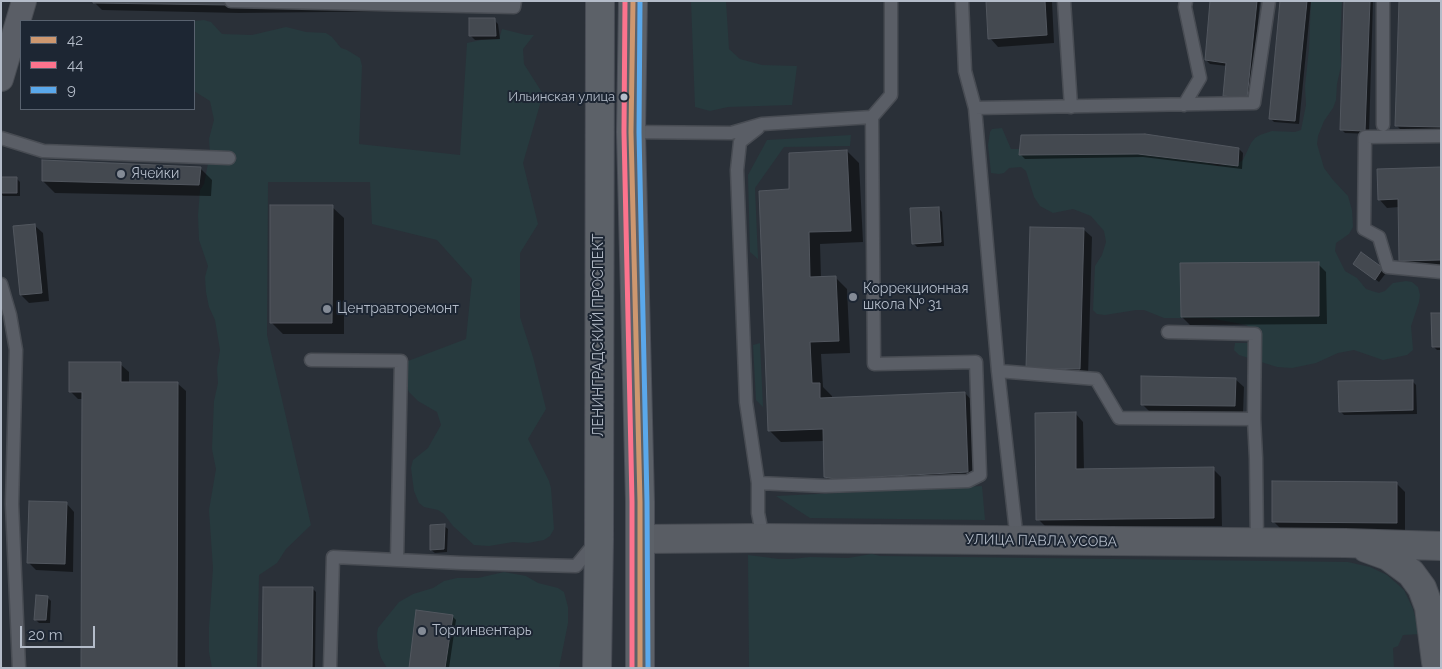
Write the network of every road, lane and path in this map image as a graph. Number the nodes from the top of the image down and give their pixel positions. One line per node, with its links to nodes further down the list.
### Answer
1 (24, 1): 12 (street)
2 (231, 1): 3 (lane)
3 (514, 1)
4 (600, 1): 31 (main road, ЛЕНИНГРАДСКИЙ ПРОСПЕКТ)
5 (633, 1): 19 (main road)
6 (891, 1): 16 (lane)
7 (962, 1): 15 (lane)
8 (1064, 1): 14 (lane)
9 (1186, 1): 13 (lane)
10 (1269, 1): 13 (lane)
11 (1383, 1): 18 (lane)
12 (1, 79)
13 (1184, 105): 14 (lane)
14 (1071, 107): 15 (lane)
15 (975, 108): 27 (lane)
16 (872, 117): 17 (lane); 29 (lane)
17 (762, 124): 19 (lane); 29 (lane)
18 (1383, 125)
19 (631, 132): 32 (main road)
20 (1441, 136): 23 (lane)
21 (1, 138): 22 (lane)
22 (229, 158)
23 (1441, 272)
24 (1, 284): 39 (lane)
25 (1168, 332): 28 (lane)
26 (312, 360): 37 (lane)
27 (998, 371): 28 (lane); 33 (lane)
28 (1254, 419): 34 (lane)
29 (758, 482): 30 (lane)
30 (760, 538): 32 (street, УЛИЦА ПАВЛА УСОВА); 33 (street, УЛИЦА ПАВЛА УСОВА)
31 (599, 539): 32 (main road); 37 (lane); 41 (main road, ЛЕНИНГРАДСКИЙ ПРОСПЕКТ)
32 (640, 539): 42 (main road)
33 (1015, 540): 34 (street, УЛИЦА ПАВЛА УСОВА)
34 (1257, 542): 35 (street, УЛИЦА ПАВЛА УСОВА)
35 (1344, 543): 36 (street, УЛИЦА ПАВЛА УСОВА); 38 (street)
36 (1441, 546)
37 (397, 560): 40 (lane)
38 (1438, 656)
39 (19, 668)
40 (330, 668)
41 (597, 668)
42 (640, 668)

